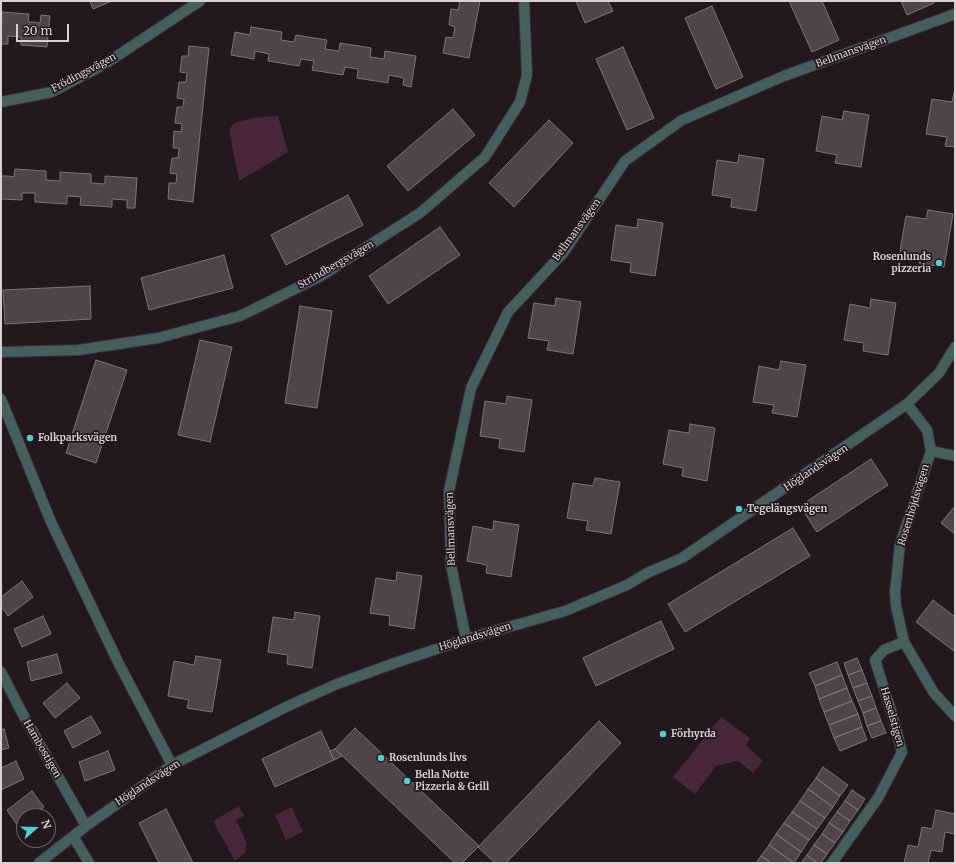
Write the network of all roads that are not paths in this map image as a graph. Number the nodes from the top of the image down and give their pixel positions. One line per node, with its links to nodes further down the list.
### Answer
1 (200, 1): 4 (street, Frödingsvägen)
2 (524, 1): 6 (street, Strindbergsvägen)
3 (955, 14): 11 (street, Bellmansvägen)
4 (1, 102)
5 (955, 347): 8 (street, Höglandsvägen)
6 (1, 352)
7 (1, 399): 15 (street)
8 (907, 404): 9 (street, Rosenhöjdsvägen); 11 (street, Höglandsvägen)
9 (931, 451): 10 (street); 12 (street, Rosenhöjdsvägen)
10 (955, 456)
11 (466, 639): 15 (street, Höglandsvägen)
12 (904, 642): 14 (street, Rosenhöjdsvägen); 20 (street, Hasselstigen)
13 (1, 672): 16 (street, Hambostigen)
14 (955, 716)
15 (172, 765): 16 (street, Höglandsvägen)
16 (86, 826): 17 (street, Höglandsvägen)
17 (73, 836): 18 (street, Höglandsvägen); 19 (street)
18 (39, 863)
19 (89, 863)
20 (832, 863)

